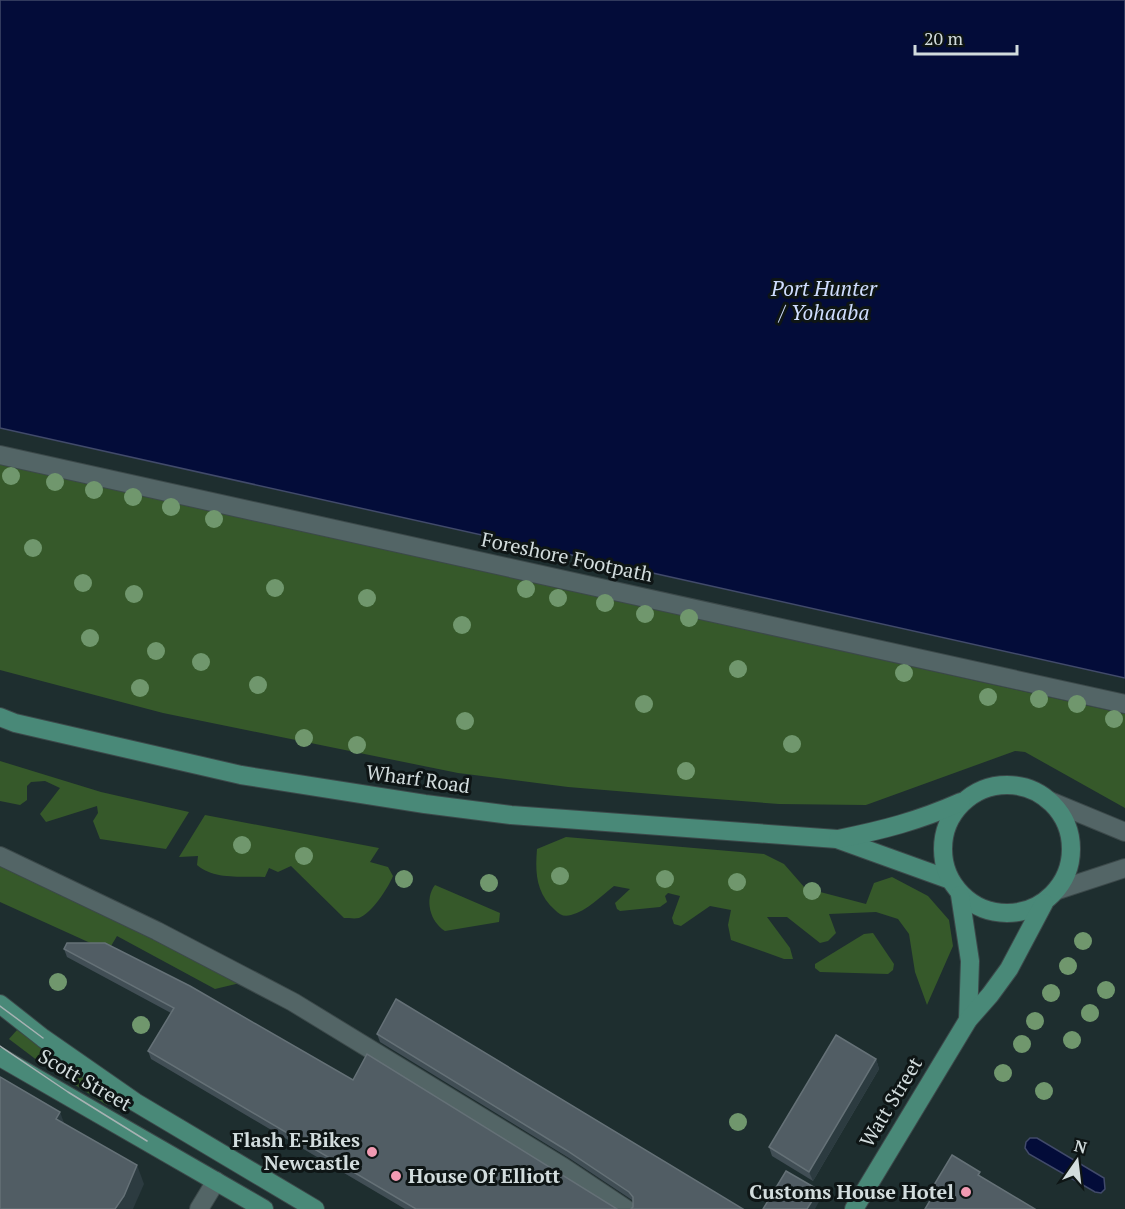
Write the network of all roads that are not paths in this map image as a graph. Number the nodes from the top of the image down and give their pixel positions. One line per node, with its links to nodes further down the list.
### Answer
1 (0, 455): 2 (street, Foreshore Footpath)
2 (1125, 704)
3 (0, 717): 7 (main road, Wharf Road)
4 (964, 800): 5 (main road); 7 (main road, Wharf Road); 10 (main road)
5 (1050, 801): 6 (street); 11 (main road)
6 (1125, 832)
7 (837, 839): 10 (main road, Wharf Road)
8 (0, 856): 21 (street)
9 (1125, 868): 11 (street)
10 (948, 879): 12 (main road)
11 (1058, 890): 13 (main road)
12 (960, 895): 13 (main road); 15 (main road)
13 (1044, 903): 15 (main road, Watt Street)
14 (0, 1004): 20 (main road, Scott Street)
15 (968, 1020): 22 (main road, Watt Street)
16 (0, 1057): 17 (main road, Scott Street)
17 (216, 1181): 18 (street); 19 (main road, Scott Street)
18 (199, 1209)
19 (264, 1209)
20 (315, 1209)
21 (626, 1209)
22 (854, 1209)

